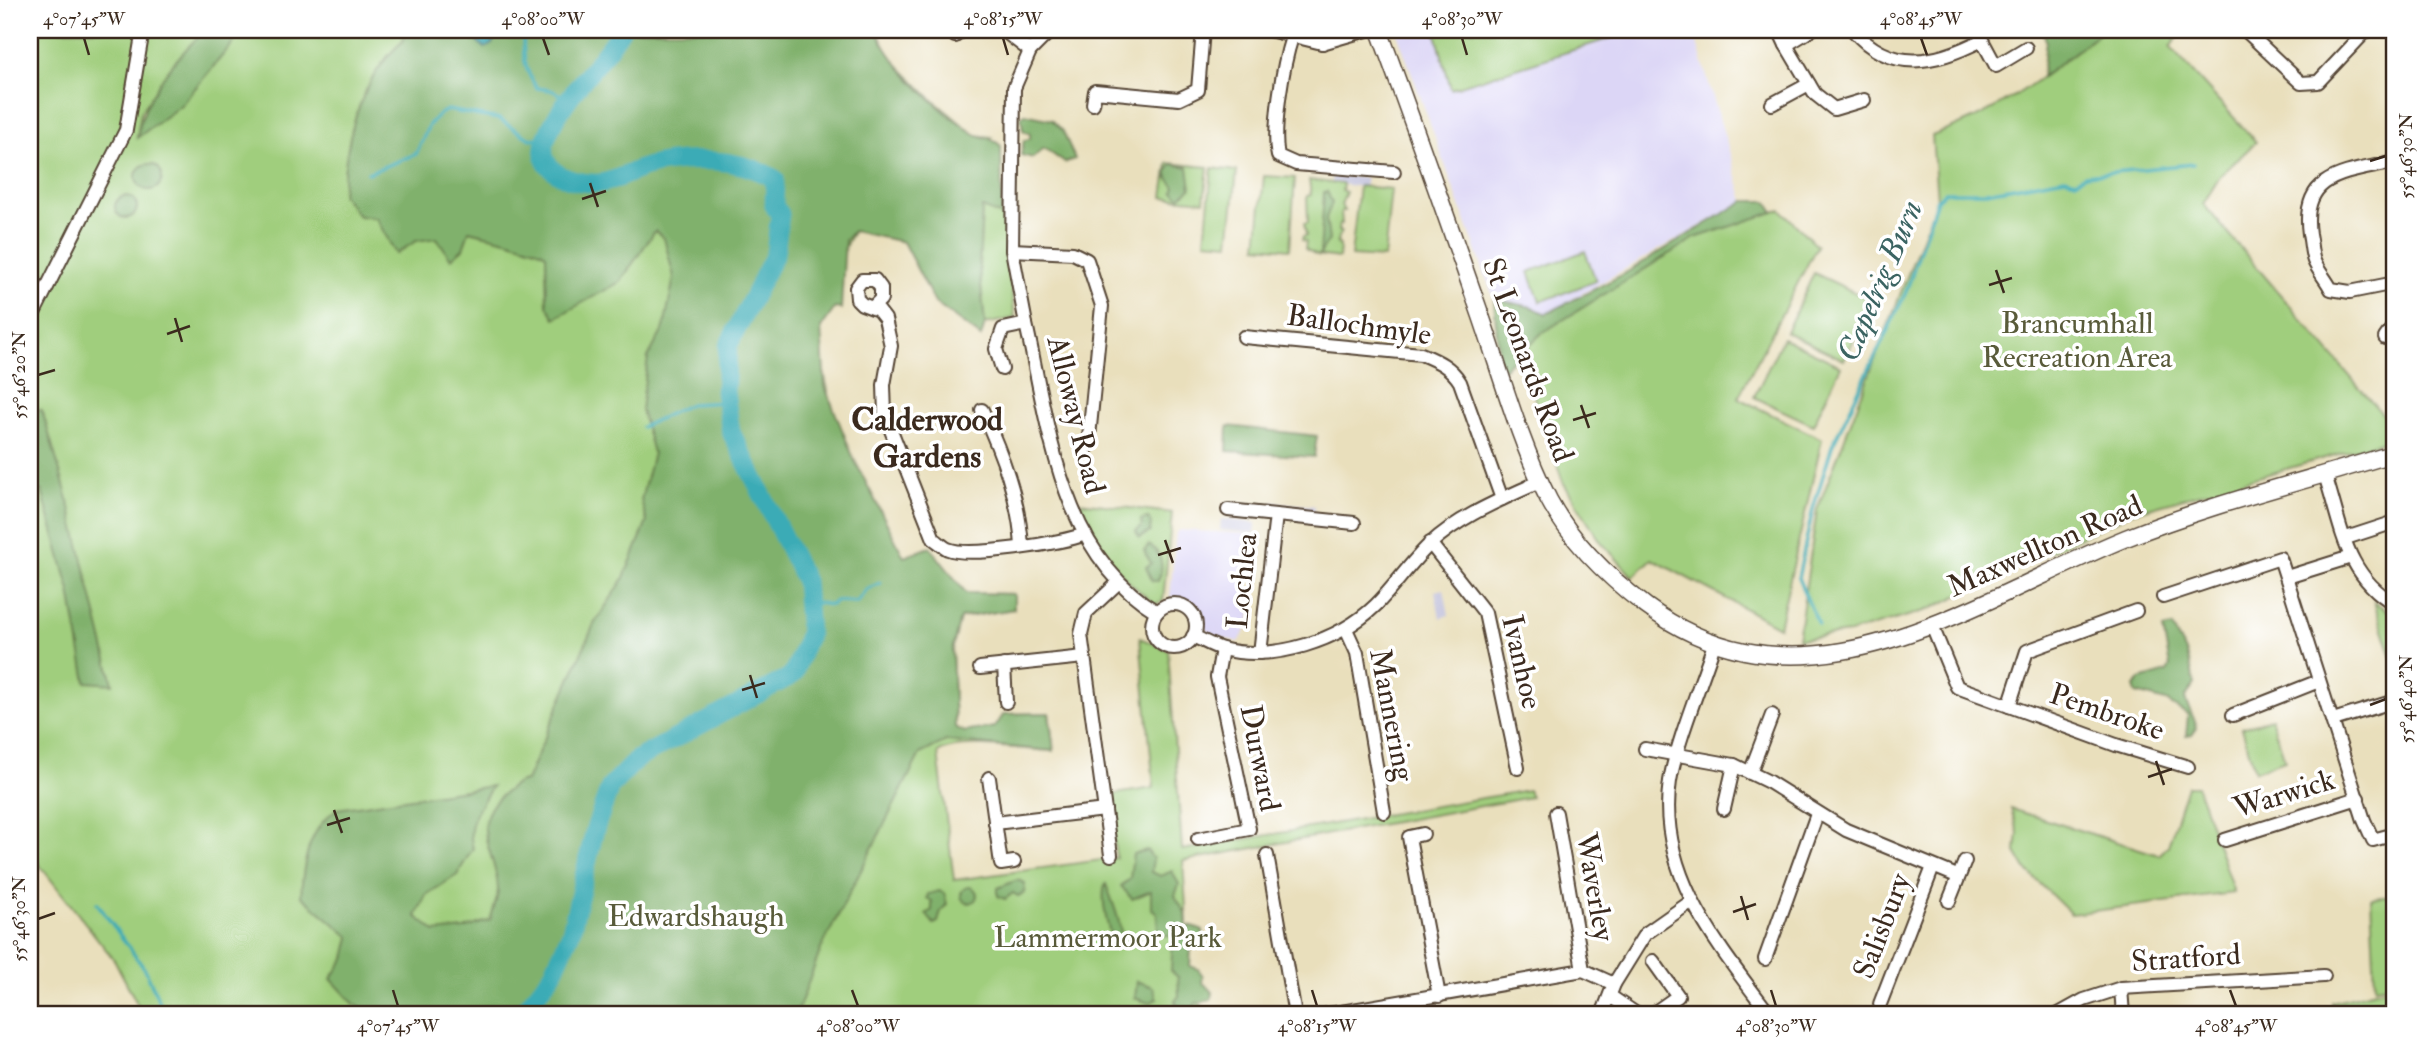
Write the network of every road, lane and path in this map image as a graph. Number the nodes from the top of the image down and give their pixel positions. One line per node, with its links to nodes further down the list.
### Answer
1 (143, 30): 28 (street)
2 (1004, 30): 18 (street)
3 (1051, 30): 18 (street, Alloway Road)
4 (1203, 30): 21 (street)
5 (1269, 30): 15 (street)
6 (1367, 30): 14 (street)
7 (1379, 30): 38 (street, St Leonards Road)
8 (1779, 30): 16 (street)
9 (1811, 30): 16 (street)
10 (1853, 30): 13 (street)
11 (2245, 30): 12 (street)
12 (2367, 30)
13 (1978, 35): 17 (street)
14 (1321, 36): 15 (street)
15 (1292, 37): 24 (street)
16 (1786, 45): 19 (street)
17 (2025, 48)
18 (1030, 51): 25 (street, Alloway Road)
19 (1810, 84): 20 (street); 22 (street)
20 (1864, 100)
21 (1093, 104)
22 (1772, 104)
23 (2395, 163): 26 (street)
24 (1394, 172)
25 (1012, 250): 29 (street, Alloway Road); 35 (street)
26 (2394, 287)
27 (874, 306): 47 (street)
28 (30, 321)
29 (1026, 324): 33 (street, Alloway Road); 44 (street, Alloway Road)
30 (2395, 324): 32 (street)
31 (1244, 337): 39 (street, Ballochmyle)
32 (2385, 338)
33 (1002, 369)
34 (982, 410): 47 (street)
35 (1088, 447)
36 (2395, 453): 37 (street, Maxwellton Road)
37 (2325, 475): 45 (street); 55 (street, Maxwellton Road)
38 (1541, 481): 39 (street); 58 (street, St Leonards Road)
39 (1502, 499): 46 (street)
40 (1228, 510): 41 (street, Lochlea)
41 (1276, 515): 42 (street, Lochlea); 60 (street, Lochlea)
42 (1354, 523)
43 (2395, 523): 45 (street)
44 (1085, 534): 47 (street); 50 (street, Alloway Road)
45 (2346, 538): 48 (street)
46 (1430, 544): 56 (street); 75 (street, Ivanhoe)
47 (1022, 546)
48 (2351, 557): 49 (street); 52 (street)
49 (2287, 578): 51 (street); 64 (street, Warwick)
50 (1119, 582): 54 (street, Alloway Road); 61 (street)
51 (2163, 597)
52 (2395, 604)
53 (2136, 611): 67 (street, Pembroke)
54 (1157, 612): 57 (street); 57 (street)
55 (1932, 626): 58 (street, Maxwellton Road); 67 (street, Pembroke)
56 (1346, 629): 60 (street); 81 (street, Mannering)
57 (1193, 636): 59 (street)
58 (1714, 643): 72 (street)
59 (1222, 649): 60 (street); 87 (street, Durward)
60 (1260, 653)
61 (1084, 656): 62 (street); 80 (street)
62 (1003, 665): 63 (street); 66 (street)
63 (981, 668)
64 (2319, 681): 69 (street); 70 (street, Warwick)
65 (2395, 701): 70 (street, Warwick)
66 (1006, 702)
67 (2010, 706): 74 (street, Pembroke)
68 (1772, 715): 76 (street)
69 (2233, 716)
70 (2333, 720): 78 (street, Warwick)
71 (1645, 749): 72 (street, Salisbury)
72 (1678, 754): 73 (street, Salisbury); 95 (street)
73 (1734, 765): 76 (street, Salisbury); 79 (street)
74 (2188, 767)
75 (1518, 768)
76 (1750, 773): 83 (street, Salisbury)
77 (989, 778): 84 (street)
78 (2358, 798): 86 (street, Warwick); 88 (street, Warwick)
79 (1724, 809)
80 (1105, 810): 84 (street); 89 (street)
81 (1384, 813)
82 (1556, 813): 99 (street, Waverley)
83 (1817, 814): 93 (street, Salisbury); 97 (street)
84 (995, 823): 92 (street)
85 (1423, 834): 103 (street)
86 (2395, 834)
87 (1198, 839)
88 (2225, 840)
89 (1111, 855)
90 (1267, 855): 105 (street)
91 (1965, 861): 94 (street, Salisbury)
92 (1014, 862)
93 (1933, 867): 94 (street, Salisbury); 104 (street, Salisbury)
94 (1957, 876): 96 (street, Salisbury)
95 (1692, 901): 102 (street); 110 (street)
96 (1949, 901)
97 (1765, 959)
98 (1653, 961): 109 (street)
99 (1583, 970): 102 (street, Waverley); 103 (street, Waverley)
100 (2324, 976): 101 (street, Stratford)
101 (2121, 988): 111 (street, Stratford); 112 (street)
102 (1612, 990): 107 (street); 108 (street, Waverley)
103 (1439, 996): 106 (street, Waverley)
104 (1880, 1004)
105 (1296, 1015)
106 (1324, 1015)
107 (1602, 1015)
108 (1639, 1015)
109 (1651, 1015)
110 (1770, 1015)
111 (2057, 1015)
112 (2123, 1015)

